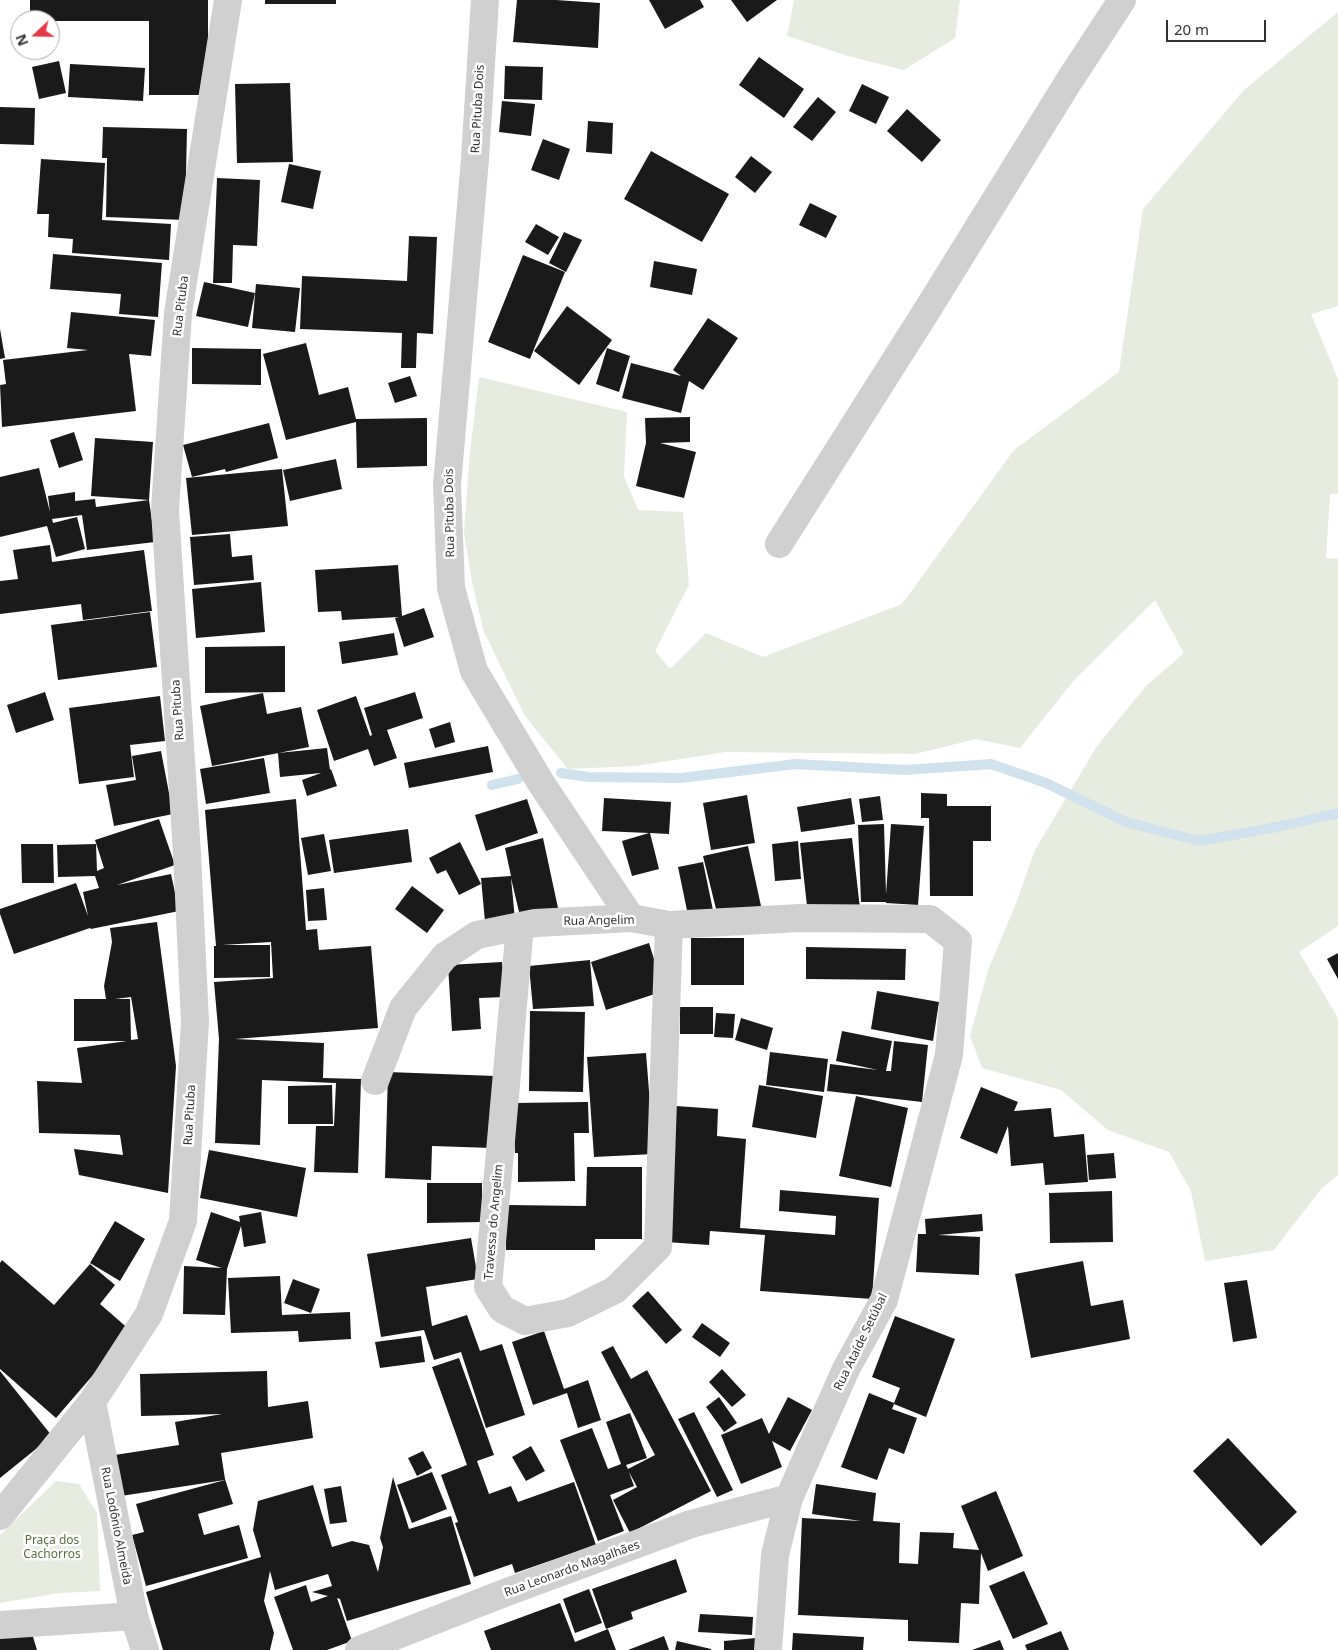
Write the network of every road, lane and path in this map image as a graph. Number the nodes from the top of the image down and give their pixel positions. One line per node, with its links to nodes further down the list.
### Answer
1 (228, 0): 10 (street, Rua Pituba)
2 (484, 0): 5 (street, Rua Pituba Dois)
3 (1122, 0): 4 (street)
4 (779, 544)
5 (632, 918): 6 (street, Rua Angelim); 7 (street, Rua Angelim)
6 (669, 925): 7 (street, Travessa do Angelim); 8 (street, Rua Angelim)
7 (520, 926): 9 (street, Rua Angelim)
8 (958, 941): 11 (street, Rua Ataíde Setúbal)
9 (375, 1081)
10 (92, 1402): 12 (street, Rua Pituba); 13 (street, Rua Lodônio Almeida)
11 (789, 1498): 16 (street, Rua Leonardo Magalhães); 17 (street, Rua Ataíde Setúbal)
12 (0, 1516)
13 (134, 1616): 14 (street); 15 (street, Rua Lodônio Almeida)
14 (0, 1625)
15 (145, 1650)
16 (359, 1650)
17 (768, 1650)

